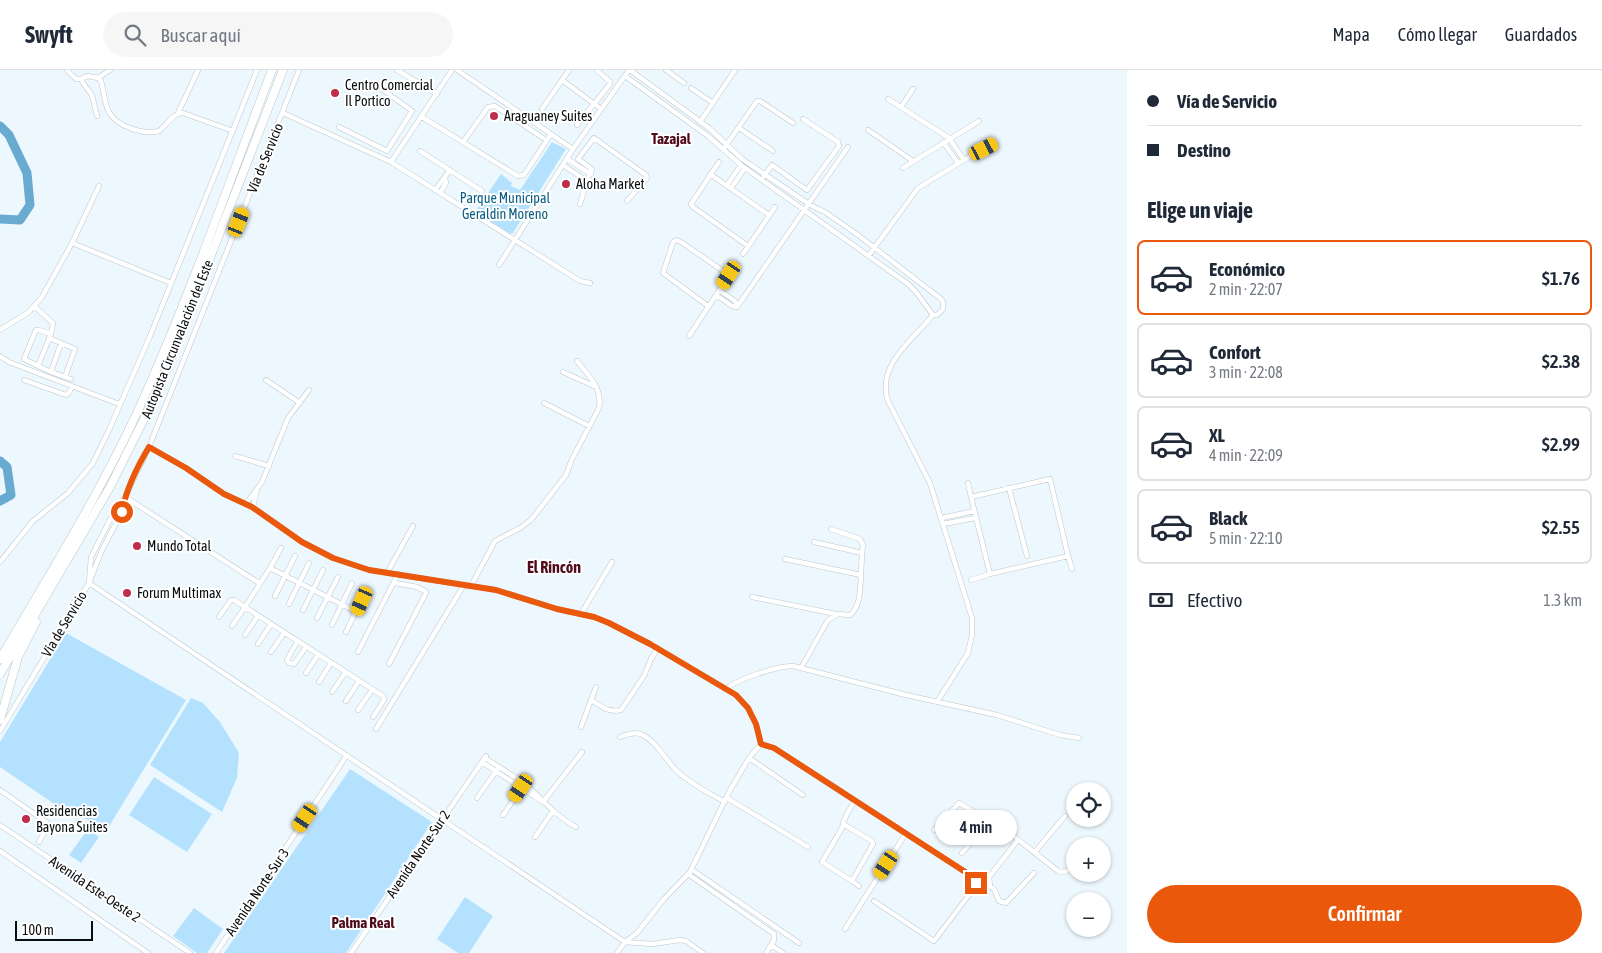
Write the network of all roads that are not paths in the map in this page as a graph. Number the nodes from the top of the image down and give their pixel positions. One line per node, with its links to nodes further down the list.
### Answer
1 (67, 70): 19 (street)
2 (110, 70): 18 (street)
3 (198, 70): 32 (street)
4 (257, 70): 44 (street)
5 (272, 70): 199 (highway, Autopista Circunvalación del Este)
6 (283, 70): 173 (highway, Autopista Circunvalación del Este)
7 (299, 70): 33 (street, Vía de Servicio)
8 (397, 70): 25 (street)
9 (452, 70): 25 (street)
10 (457, 70): 45 (street)
11 (569, 70): 20 (street)
12 (597, 70): 27 (street)
13 (630, 70): 17 (street); 38 (street)
14 (666, 70): 21 (street)
15 (727, 70): 16 (street)
16 (734, 72): 28 (street)
17 (625, 76): 31 (street); 55 (street)
18 (98, 78): 19 (street); 32 (street)
19 (82, 79): 34 (street)
20 (562, 80): 27 (street); 30 (street)
21 (684, 83)
22 (375, 84): 53 (street)
23 (691, 88): 28 (street)
24 (913, 89): 29 (street)
25 (436, 94): 35 (street)
26 (888, 99): 29 (street)
27 (594, 103): 31 (street); 40 (street)
28 (713, 103): 38 (street)
29 (900, 107): 47 (street)
30 (542, 109)
31 (601, 109): 54 (street)
32 (178, 113): 44 (street)
33 (283, 113): 58 (street); 123 (street, Vía de Servicio)
34 (97, 116)
35 (422, 117): 48 (street); 62 (street)
36 (803, 119): 71 (street)
37 (979, 121): 47 (street)
38 (700, 122): 51 (street)
39 (793, 123): 42 (street)
40 (578, 125)
41 (340, 126): 53 (street)
42 (739, 128): 51 (street); 57 (street)
43 (868, 130): 61 (street)
44 (233, 131): 95 (street)
45 (551, 134): 48 (street); 54 (street)
46 (543, 138): 48 (street)
47 (949, 138): 49 (street); 60 (street)
48 (463, 142)
49 (943, 142): 61 (street); 64 (street)
50 (995, 144): 60 (street)
51 (727, 145): 55 (street); 71 (street)
52 (848, 147): 81 (street)
53 (383, 149): 58 (street)
54 (573, 149): 59 (street)
55 (723, 150): 66 (street)
56 (420, 151): 68 (street)
57 (772, 151)
58 (379, 157): 62 (street)
59 (567, 159): 65 (street); 69 (street)
60 (964, 160): 64 (street)
61 (913, 161): 67 (street)
62 (391, 162): 77 (street)
63 (719, 162): 70 (street)
64 (958, 163): 89 (street)
65 (563, 166): 74 (street); 86 (street)
66 (743, 166): 73 (street); 76 (street)
67 (903, 168)
68 (450, 170): 72 (street); 78 (street)
69 (591, 174): 74 (street); 80 (street)
70 (710, 174): 76 (street); 88 (street)
71 (764, 174): 73 (street); 81 (street)
72 (445, 178): 77 (street); 79 (street)
73 (761, 179): 84 (street)
74 (586, 181): 82 (street)
75 (99, 186): 87 (street)
76 (729, 187): 85 (street)
77 (435, 190): 79 (street)
78 (482, 191)
79 (440, 193): 86 (street)
80 (627, 201)
81 (808, 203): 84 (street); 89 (street)
82 (580, 204)
83 (775, 207): 85 (street)
84 (804, 210): 91 (street); 101 (street)
85 (769, 215): 88 (street)
86 (515, 241): 92 (street); 96 (street)
87 (72, 244): 95 (street); 99 (street)
88 (748, 246): 90 (street)
89 (875, 247): 91 (street); 102 (street)
90 (743, 254)
91 (869, 255): 102 (street)
92 (499, 265)
93 (736, 265): 94 (street)
94 (729, 275): 97 (street); 100 (street)
95 (171, 283): 121 (street)
96 (590, 283)
97 (719, 290): 98 (street); 101 (street)
98 (716, 295): 100 (street); 101 (street)
99 (34, 306): 103 (street); 104 (street)
100 (708, 306): 105 (street)
101 (738, 307)
102 (933, 315): 134 (street)
103 (0, 330)
104 (50, 336): 106 (street); 109 (street); 109 (street)
105 (689, 336)
106 (61, 343): 110 (street); 112 (street)
107 (0, 356): 116 (street)
108 (577, 361): 117 (street)
109 (38, 366): 110 (street)
110 (51, 372): 112 (street)
111 (563, 372): 117 (street)
112 (65, 377): 113 (street)
113 (71, 379)
114 (24, 380): 116 (street)
115 (266, 380): 119 (street)
116 (72, 386): 121 (street)
117 (598, 388): 122 (street)
118 (309, 390): 119 (street)
119 (300, 403): 125 (street)
120 (544, 403): 122 (street)
121 (119, 404): 148 (street)
122 (589, 426): 167 (street)
123 (149, 447): 129 (street, Vía de Servicio); 131 (street)
124 (235, 456): 125 (street)
125 (269, 466): 128 (street)
126 (968, 483): 130 (street)
127 (1010, 488): 130 (street); 145 (street); 146 (street)
128 (257, 490): 131 (street); 132 (street)
129 (124, 497): 140 (street, Vía de Servicio); 142 (street); 162 (street)
130 (971, 497): 133 (street)
131 (246, 504): 132 (street)
132 (252, 507): 154 (street)
133 (974, 511): 134 (street); 135 (street)
134 (942, 518): 136 (street)
135 (975, 518): 136 (street); 156 (street)
136 (944, 524): 214 (street)
137 (412, 526): 154 (street)
138 (831, 529): 143 (street)
139 (814, 542): 143 (street)
140 (97, 544): 142 (street); 161 (street, Vía de Servicio)
141 (281, 548): 151 (street)
142 (102, 550): 161 (street)
143 (862, 553): 157 (street)
144 (295, 556): 158 (street)
145 (1027, 556)
146 (1068, 556): 152 (street); 156 (street)
147 (785, 559): 157 (street)
148 (0, 562)
149 (612, 562): 180 (street)
150 (309, 563): 163 (street)
151 (270, 568): 158 (street); 162 (street)
152 (1072, 569)
153 (324, 570): 168 (street)
154 (388, 573): 155 (street)
155 (398, 574): 164 (street); 166 (street)
156 (990, 574): 160 (street)
157 (861, 575): 181 (street)
158 (285, 576): 163 (street); 170 (street)
159 (338, 576): 171 (street)
160 (971, 580)
161 (89, 583): 220 (street, Vía de Servicio); 225 (street)
162 (259, 583): 176 (street)
163 (299, 583): 168 (street); 174 (street)
164 (395, 583): 197 (street); 201 (street)
165 (352, 584): 175 (street)
166 (464, 585): 167 (street); 219 (street)
167 (471, 586): 180 (street)
168 (313, 590): 171 (street); 177 (street)
169 (366, 590): 179 (street)
170 (275, 596)
171 (328, 597): 175 (street); 184 (street)
172 (752, 597): 178 (street)
173 (44, 600): 205 (highway, Autopista Circunvalación del Este); 217 (highway)
174 (289, 604)
175 (343, 605): 179 (street); 187 (street)
176 (245, 607): 182 (street); 183 (street); 188 (street)
177 (303, 610)
178 (820, 610): 181 (street); 185 (street)
179 (357, 612): 189 (street)
180 (581, 614): 195 (street)
181 (838, 614): 185 (street)
182 (258, 616): 186 (street); 191 (street)
183 (218, 617)
184 (317, 618)
185 (828, 621): 202 (street)
186 (271, 624): 190 (street); 193 (street)
187 (332, 625)
188 (232, 626)
189 (346, 632)
190 (284, 633): 192 (street); 196 (street)
191 (245, 635)
192 (297, 642): 194 (street); 194 (street)
193 (258, 644)
194 (306, 647): 198 (street)
195 (658, 648): 209 (street); 212 (street)
196 (271, 652)
197 (358, 652)
198 (318, 655): 200 (street); 204 (street)
199 (0, 659)
200 (331, 663): 203 (street); 207 (street)
201 (389, 664)
202 (801, 668): 209 (street); 214 (street)
203 (345, 672): 206 (street); 211 (street)
204 (306, 673)
205 (0, 674)
206 (359, 681): 210 (street); 213 (street)
207 (318, 682)
208 (596, 688): 212 (street)
209 (725, 688): 223 (street)
210 (372, 690): 215 (street); 216 (street)
211 (332, 692)
212 (591, 700): 218 (street)
213 (346, 701)
214 (937, 702): 222 (street)
215 (358, 710)
216 (372, 717)
217 (0, 720)
218 (581, 727)
219 (376, 729)
220 (0, 731)
221 (620, 737): 232 (street)
222 (1079, 738)
223 (761, 744): 226 (street); 233 (street)
224 (582, 752): 234 (street)
225 (348, 756): 238 (street); 270 (street, Avenida Norte-Sur 3)
226 (749, 758): 230 (street); 232 (street)
227 (498, 769): 228 (street); 231 (street); 238 (street, Avenida Norte-Sur 2)
228 (523, 786): 234 (street); 236 (street)
229 (0, 790): 247 (street)
230 (803, 795)
231 (477, 798)
232 (726, 800): 248 (street); 255 (street)
233 (855, 801): 240 (street); 244 (street)
234 (543, 802): 235 (street)
235 (553, 811): 242 (street); 245 (street)
236 (503, 815)
237 (1065, 816): 250 (street)
238 (441, 820): 265 (street); 271 (street, Avenida Norte-Sur 2)
239 (990, 821): 243 (street); 246 (street); 251 (street)
240 (843, 824): 253 (street); 259 (street)
241 (0, 826): 269 (street, Avenida Este-Oeste 2)
242 (576, 827)
243 (934, 830)
244 (906, 833): 258 (street); 264 (street)
245 (535, 837)
246 (1018, 840): 250 (street); 257 (street)
247 (39, 842)
248 (808, 848)
249 (0, 851): 268 (street, Avenida Este-Oeste 2)
250 (1035, 852): 254 (street)
251 (962, 853)
252 (816, 858): 253 (street)
253 (822, 862): 259 (street)
254 (1066, 870)
255 (689, 871): 265 (street); 266 (street); 267 (street)
256 (1034, 873): 262 (street)
257 (989, 877): 258 (street); 262 (street)
258 (975, 878): 260 (street)
259 (852, 881): 261 (street)
260 (976, 885): 262 (street); 263 (street)
261 (859, 886)
262 (990, 886)
263 (874, 901)
264 (845, 929)
265 (625, 942): 272 (street); 273 (street)
266 (799, 943)
267 (771, 945): 274 (street); 275 (street)
268 (148, 953)
269 (190, 953)
270 (216, 953)
271 (351, 953)
272 (617, 953)
273 (703, 953)
274 (766, 953)
275 (783, 953)

